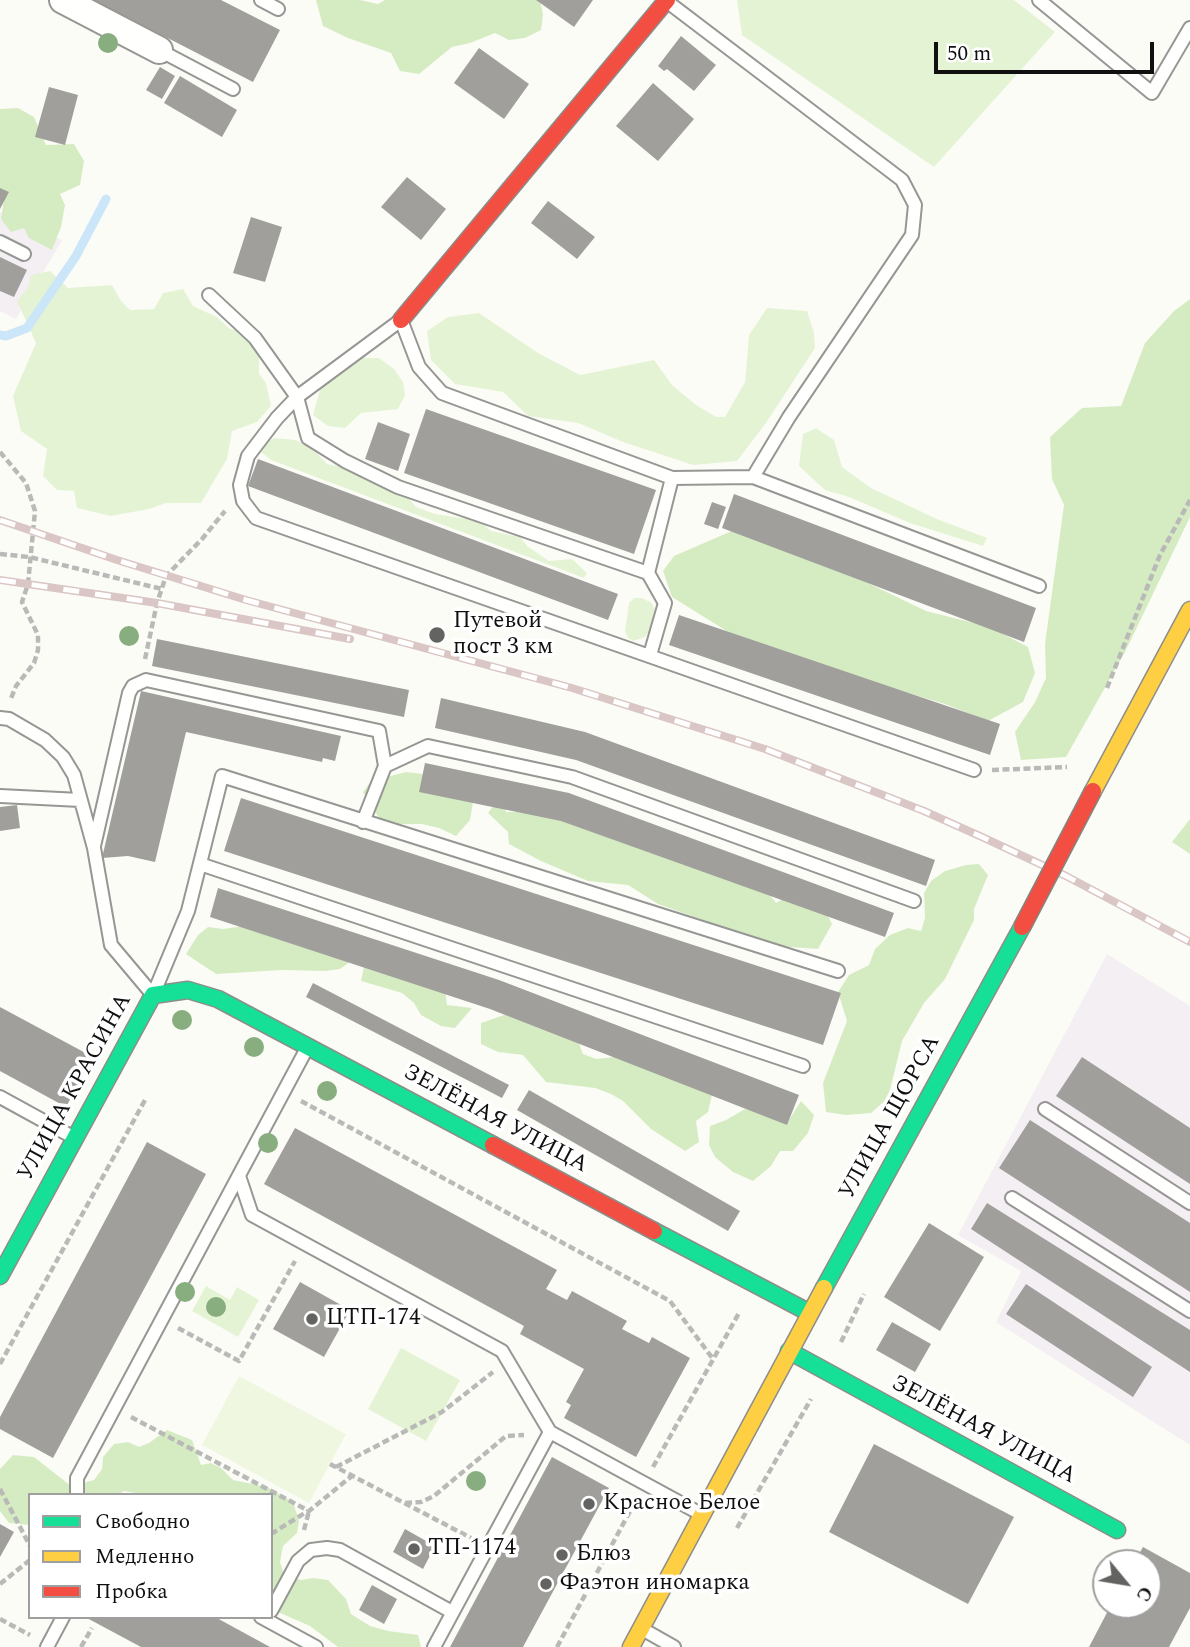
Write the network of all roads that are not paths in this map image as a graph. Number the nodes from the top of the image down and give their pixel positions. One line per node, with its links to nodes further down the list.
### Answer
1 (63, 0): 7 (street)
2 (261, 0): 5 (lane)
3 (666, 0): 12 (street); 14 (lane)
4 (1039, 0): 6 (lane)
5 (278, 9)
6 (1190, 28)
7 (159, 50): 8 (lane)
8 (233, 89)
9 (0, 242): 10 (lane)
10 (24, 254)
11 (209, 295): 13 (lane)
12 (401, 320): 13 (lane); 15 (lane)
13 (297, 397): 16 (lane); 19 (lane)
14 (753, 477): 15 (lane); 17 (lane)
15 (672, 478): 16 (lane)
16 (648, 573): 19 (lane)
17 (1039, 586)
18 (1190, 610): 41 (street, УЛИЦА ЩОРСА, bridge)
19 (650, 655): 22 (lane)
20 (4, 718): 24 (lane)
21 (385, 766): 25 (lane); 26 (lane); 28 (lane)
22 (974, 769)
23 (0, 796): 24 (lane)
24 (80, 800): 26 (lane)
25 (363, 822): 27 (lane); 29 (lane)
26 (94, 848): 30 (lane)
27 (200, 864): 30 (lane); 32 (lane)
28 (914, 901)
29 (838, 971)
30 (153, 995): 31 (street, ЗЕЛЁНАЯ УЛИЦА); 35 (street, УЛИЦА КРАСИНА)
31 (308, 1047): 36 (lane); 41 (street, ЗЕЛЁНАЯ УЛИЦА)
32 (803, 1066)
33 (0, 1097): 35 (lane)
34 (1045, 1109): 38 (lane)
35 (74, 1138): 39 (street, УЛИЦА КРАСИНА)
36 (239, 1176): 43 (lane); 44 (lane)
37 (1012, 1198): 40 (lane)
38 (1190, 1203)
39 (0, 1276)
40 (1190, 1311)
41 (810, 1313): 42 (street, УЛИЦА ЩОРСА)
42 (789, 1351): 45 (street, УЛИЦА ЩОРСА); 46 (street, ЗЕЛЁНАЯ УЛИЦА)
43 (550, 1432): 45 (lane); 48 (lane)
44 (77, 1493)
45 (702, 1515): 51 (street, УЛИЦА ЩОРСА)
46 (1117, 1530)
47 (273, 1605): 48 (lane)
48 (453, 1612): 54 (lane)
49 (62, 1619): 52 (lane)
50 (272, 1619): 53 (lane)
51 (641, 1629): 55 (street, УЛИЦА ЩОРСА); 56 (lane)
52 (47, 1646)
53 (316, 1647)
54 (434, 1647)
55 (631, 1647)
56 (674, 1647)

